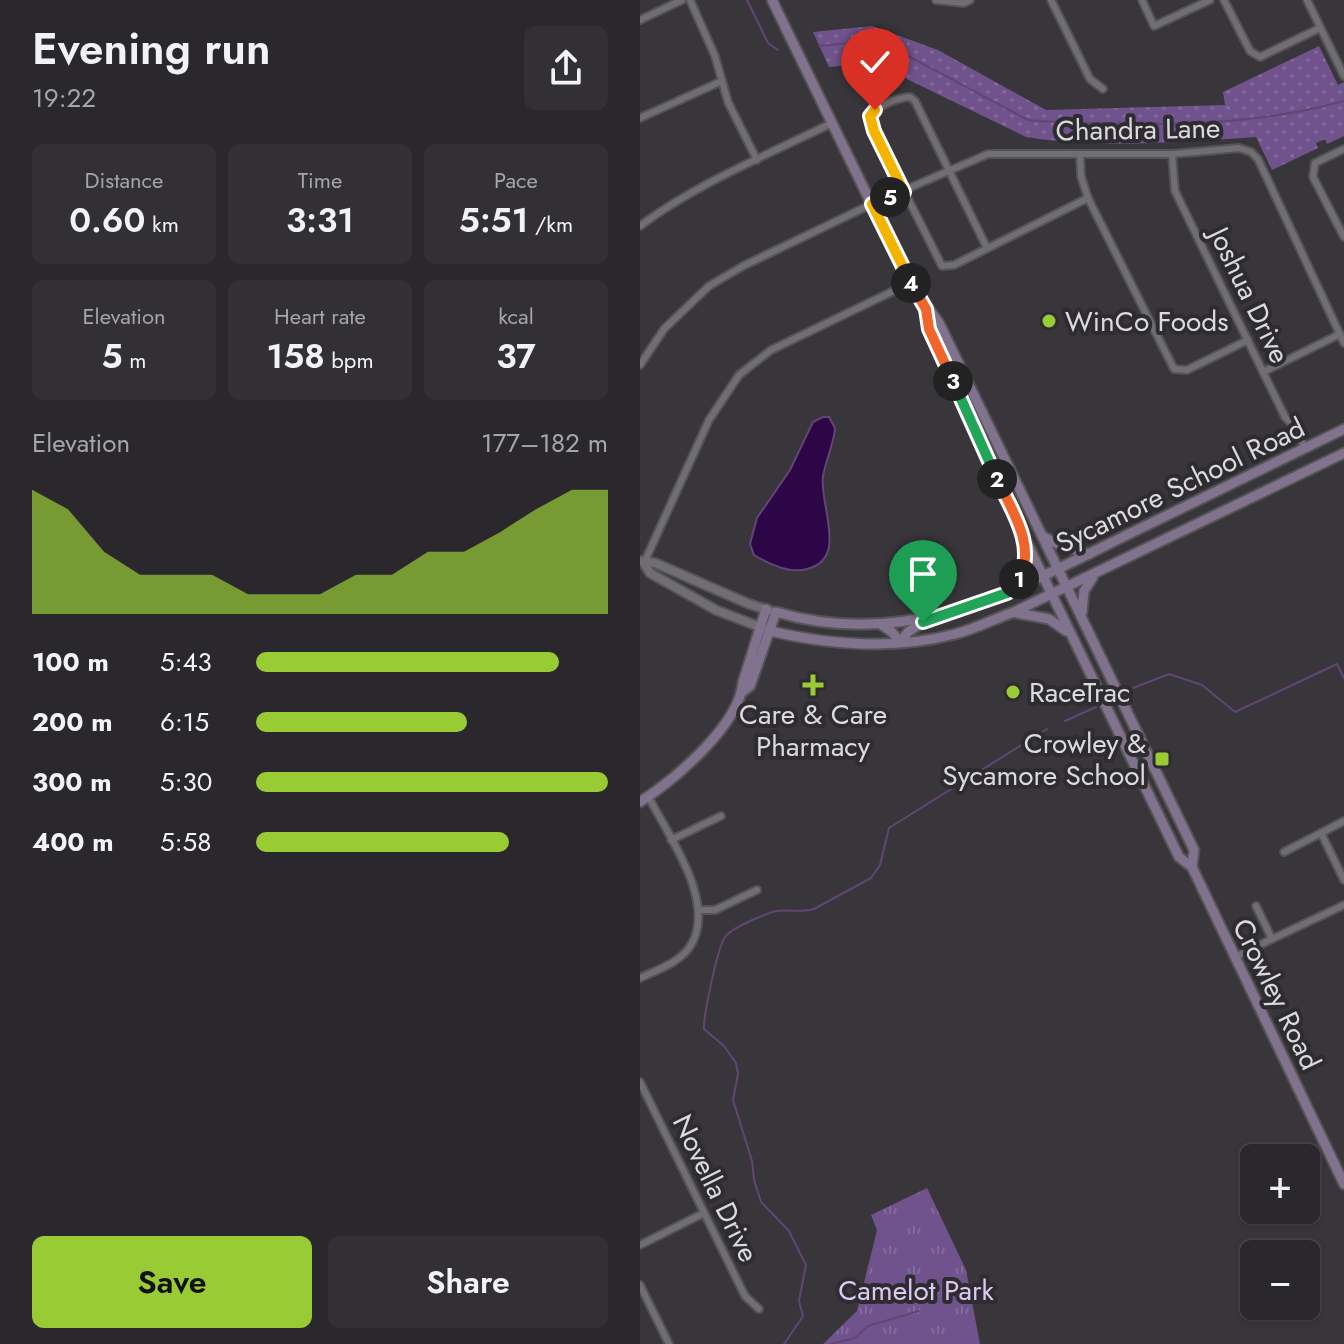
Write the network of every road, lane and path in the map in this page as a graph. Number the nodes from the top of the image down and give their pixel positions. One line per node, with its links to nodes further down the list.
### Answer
1 (682, 0): 11 (street)
2 (690, 0): 14 (street)
3 (772, 0): 17 (main road, Crowley Road)
4 (936, 0): 5 (street)
5 (970, 0)
6 (1051, 0): 15 (street)
7 (1142, 0): 8 (street)
8 (1210, 0)
9 (1224, 0): 12 (street)
10 (1307, 0): 12 (street)
11 (640, 20)
12 (1320, 28): 13 (street)
13 (1344, 76)
14 (722, 81): 16 (street); 21 (street)
15 (1103, 89)
16 (640, 118)
17 (832, 123): 21 (street); 25 (main road, Crowley Road)
18 (1344, 149): 27 (street)
19 (1080, 154): 20 (street, Chandra Lane); 22 (street, Chandra Lane); 24 (street)
20 (1172, 154): 31 (street, Chandra Lane); 32 (street, Joshua Drive)
21 (757, 160): 26 (street)
22 (949, 170): 23 (street, Chandra Lane); 23 (street); 28 (street)
23 (904, 192): 25 (street, Chandra Lane); 28 (street)
24 (1088, 198): 28 (street); 32 (street)
25 (872, 204): 29 (main road, Crowley Road); 35 (street, Chandra Lane)
26 (640, 226)
27 (1344, 237)
28 (987, 248)
29 (910, 283): 30 (main road, Crowley Road); 46 (street)
30 (926, 309): 34 (main road, Crowley Road); 37 (main road, Crowley Road)
31 (1340, 334): 33 (street, Chandra Lane); 36 (street)
32 (1248, 340): 36 (street, Joshua Drive)
33 (1344, 343)
34 (938, 348): 37 (main road); 44 (main road, Crowley Road)
35 (640, 365)
36 (1263, 372): 39 (street, Joshua Drive)
37 (982, 412): 43 (main road, Crowley Road)
38 (1344, 429): 39 (main road, Sycamore School Road)
39 (1305, 448): 41 (main road, Sycamore School Road)
40 (1344, 453): 42 (main road, Sycamore School Road)
41 (1209, 495): 42 (main road); 45 (main road, Sycamore School Road)
42 (1218, 515): 48 (main road, Sycamore School Road)
43 (1044, 537): 45 (main road); 47 (main road, Crowley Road)
44 (1026, 541): 49 (main road, Crowley Road); 51 (main road)
45 (1089, 554): 47 (main road, Sycamore School Road)
46 (642, 562): 53 (street); 58 (street)
47 (1059, 568): 49 (main road, Sycamore School Road); 50 (main road, Crowley Road)
48 (1095, 574): 50 (main road, Sycamore School Road); 55 (main road)
49 (1043, 576): 51 (main road, Sycamore School Road); 52 (main road, Crowley Road)
50 (1068, 587): 52 (main road, Sycamore School Road); 55 (main road, Crowley Road)
51 (1007, 593): 56 (main road, Sycamore School Road)
52 (1051, 595): 54 (main road, Sycamore School Road); 59 (main road, Crowley Road)
53 (771, 611): 57 (main road, Sycamore School Road); 58 (main road)
54 (1014, 612): 59 (main road); 60 (main road, Sycamore School Road)
55 (1082, 615): 67 (main road, Crowley Road)
56 (934, 618): 57 (main road, Sycamore School Road); 60 (main road)
57 (879, 623): 60 (main road)
58 (765, 629): 60 (main road, Sycamore School Road); 61 (main road)
59 (1070, 635): 67 (main road, Crowley Road)
60 (900, 642)
61 (644, 799): 65 (street)
62 (721, 816): 65 (street)
63 (1344, 821): 64 (street)
64 (1321, 833): 66 (street); 68 (street)
65 (671, 840): 72 (street)
66 (1284, 852)
67 (1192, 867): 74 (main road, Crowley Road)
68 (1344, 880)
69 (757, 890): 72 (street)
70 (1344, 905): 73 (street)
71 (1256, 906): 73 (street)
72 (699, 910): 75 (street)
73 (1272, 939): 74 (street)
74 (1235, 957): 77 (main road, Crowley Road)
75 (640, 978)
76 (640, 1082): 78 (street, Novella Drive)
77 (1344, 1184)
78 (704, 1213): 79 (street); 81 (street, Novella Drive)
79 (640, 1245)
80 (640, 1285): 82 (street)
81 (759, 1309)
82 (669, 1344)

